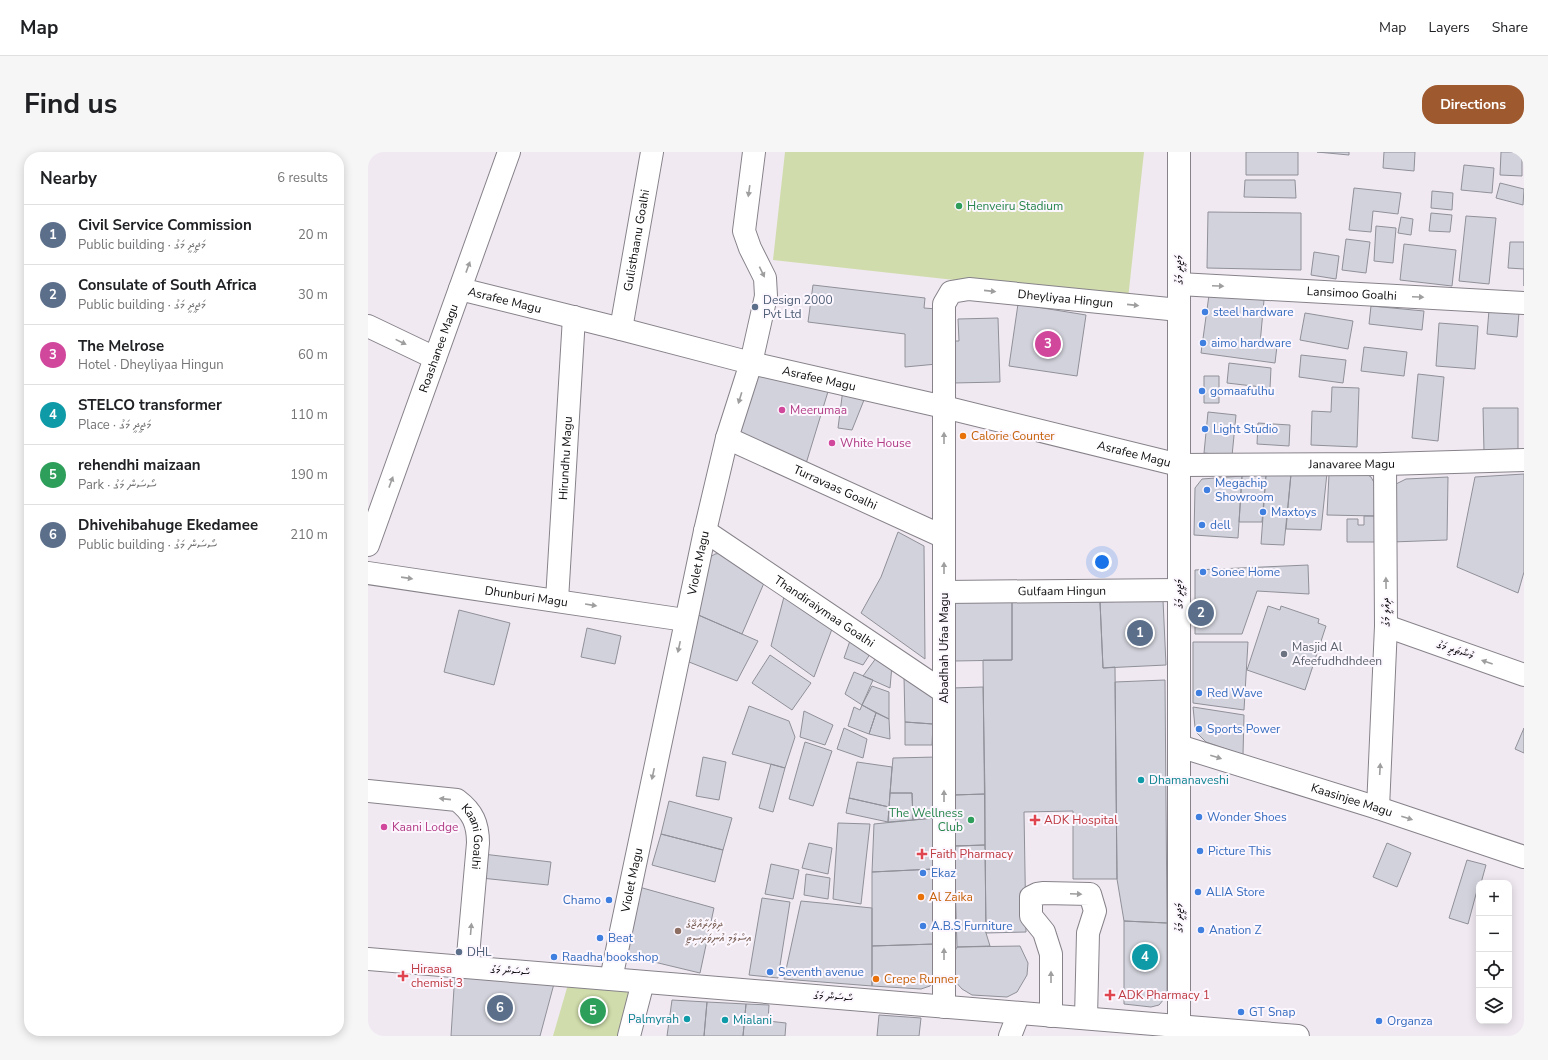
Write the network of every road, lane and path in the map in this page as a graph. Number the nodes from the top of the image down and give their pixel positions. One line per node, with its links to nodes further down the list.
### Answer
1 (509, 152): 6 (street, Roashanee Magu, one-way to 1)
2 (652, 152): 12 (street, Gulisthaanu Goalhi)
3 (754, 152): 14 (street, Violet Magu, one-way to 14)
4 (1179, 152): 5 (street, މަޖީދީ މަގު)
5 (1179, 284): 8 (street, Lansimoo Goalhi, one-way to 8); 9 (street, މަޖީދީ މަގު)
6 (460, 289): 10 (street, Asrafee Magu); 13 (street, Roashanee Magu)
7 (951, 292): 9 (street, Dheyliyaa Hingun, one-way to 9); 15 (street, Abadhah Ufaa Magu)
8 (1524, 303)
9 (1179, 310): 19 (street, މަޖީދީ މަގު)
10 (574, 317): 12 (street, Asrafee Magu); 27 (street, Hirundhu Magu)
11 (368, 326): 13 (street, one-way to 13)
12 (622, 329): 14 (street, Asrafee Magu)
13 (435, 358): 20 (street, Roashanee Magu, one-way to 13)
14 (751, 363): 15 (street, Asrafee Magu); 16 (street, Violet Magu, one-way to 16)
15 (944, 407): 19 (street, Asrafee Magu); 22 (street, Abadhah Ufaa Magu, one-way to 15)
16 (727, 438): 21 (street, Violet Magu); 22 (street, Turravaas Goalhi)
17 (1524, 460): 18 (street, Janavaree Magu)
18 (1385, 464): 19 (street, Janavaree Magu); 29 (street, ދިއްލީ މަގު, one-way to 18)
19 (1179, 465): 25 (street, މަޖީދީ މަގު)
20 (375, 501): 23 (street, Roashanee Magu)
21 (705, 531): 28 (street, Violet Magu); 31 (street, Thandiraiymaa Goalhi)
22 (944, 537): 26 (street, Abadhah Ufaa Magu, one-way to 22)
23 (368, 545)
24 (368, 573): 27 (street, Dhunburi Magu, one-way to 27)
25 (1179, 590): 26 (street, Gulfaam Hingun); 32 (street, މަޖީދީ މަގު)
26 (944, 592): 31 (street, Abadhah Ufaa Magu)
27 (557, 600): 28 (street, Dhunburi Magu, one-way to 28)
28 (685, 620): 38 (street, Violet Magu, one-way to 38)
29 (1386, 626): 30 (street, މުޝްތަރީ މަގު, one-way to 29); 34 (street, ދިއްލީ މަގު, one-way to 29)
30 (1524, 675)
31 (944, 692): 40 (street, Abadhah Ufaa Magu, one-way to 31)
32 (1179, 746): 34 (street, Kaasinjee Magu, one-way to 34); 44 (street, މަޖީދީ މަގު)
33 (368, 791): 37 (street, Kaani Goalhi, one-way to 33)
34 (1378, 808): 35 (street, Kaasinjee Magu, one-way to 35)
35 (1524, 857)
36 (368, 959): 37 (street, ސޯސަން މަގު)
37 (467, 967): 38 (street, ސޯސަން މަގު)
38 (611, 979): 39 (street, ސޯސަން މަގު)
39 (643, 982): 40 (street, ސޯސަން މަގު); 45 (street)
40 (944, 1007): 41 (street, ސޯސަން މަގު)
41 (1019, 1013): 42 (street, ސޯސަން މަގު); 46 (street)
42 (1050, 1016): 43 (street, ސޯސަން މަގު); 43 (street, one-way to 43)
43 (1086, 1018): 44 (street, ސޯސަން މަގު)
44 (1179, 1031): 47 (street, ސޯސަން މަގު)
45 (629, 1036)
46 (1010, 1036)
47 (1298, 1036)

